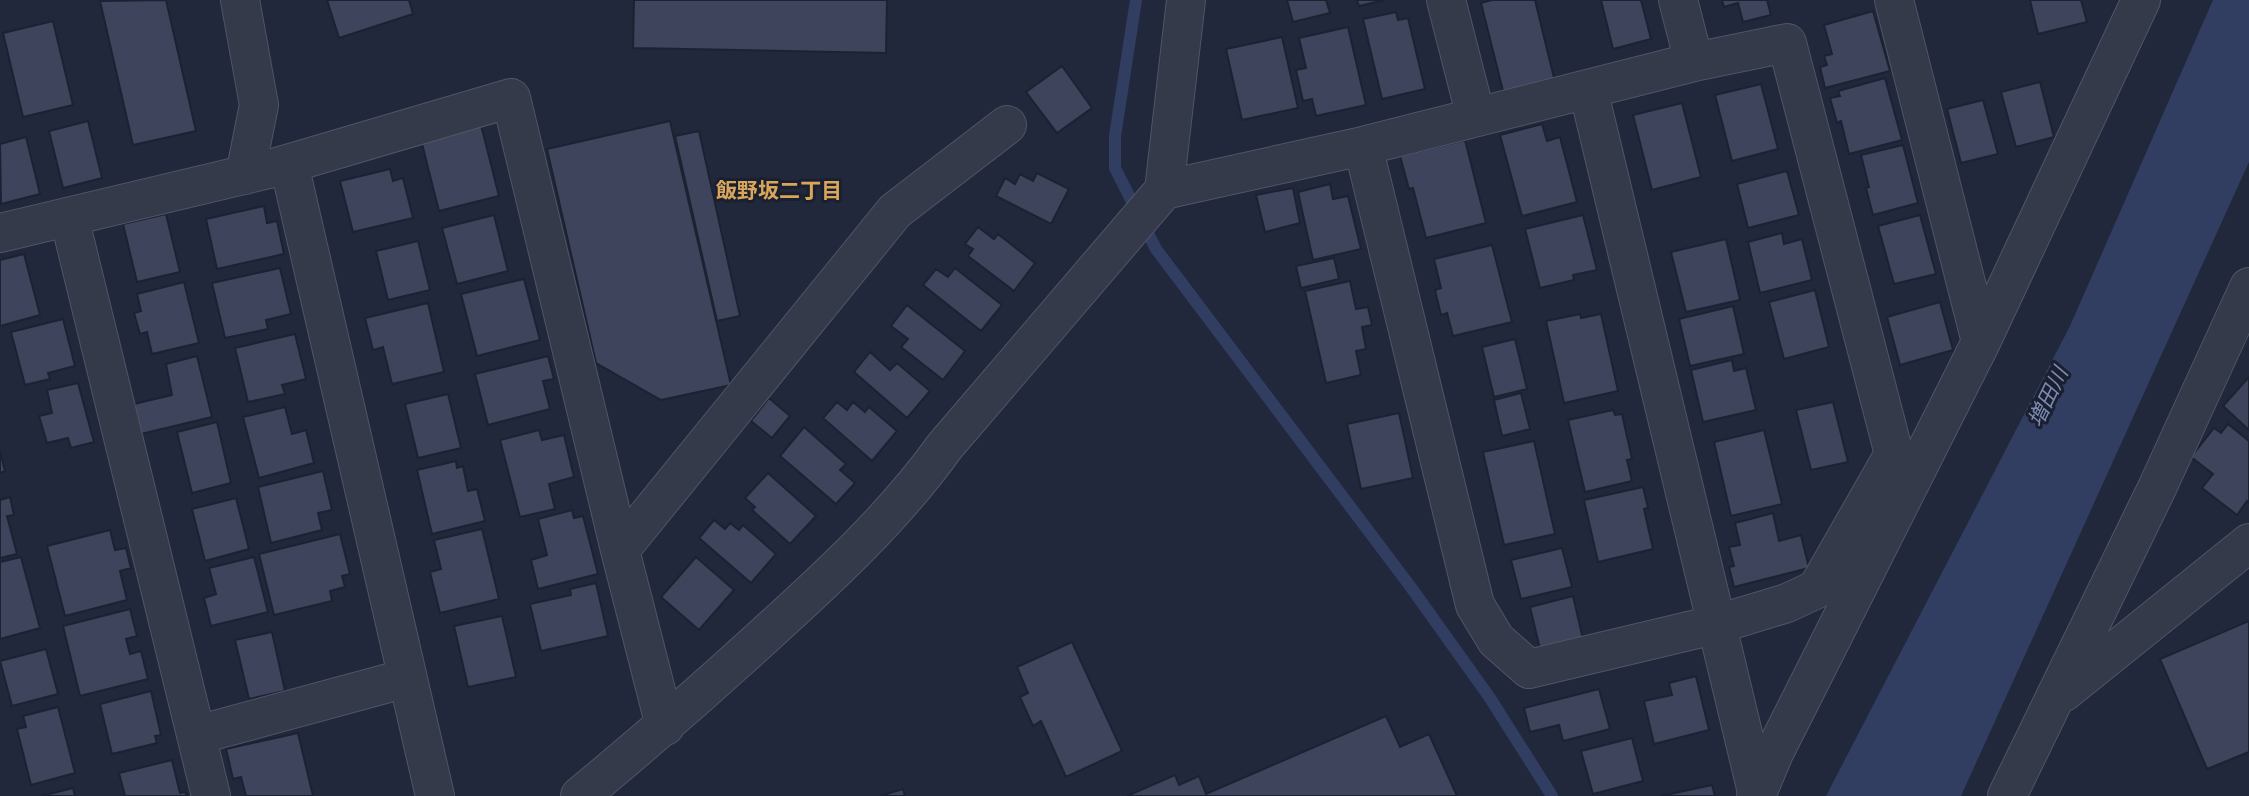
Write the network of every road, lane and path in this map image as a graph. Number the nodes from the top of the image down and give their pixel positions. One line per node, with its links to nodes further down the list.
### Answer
1 (240, 0): 13 (street)
2 (1186, 0): 14 (street)
3 (1446, 0): 9 (street)
4 (1678, 0): 7 (street)
5 (1894, 0): 18 (street)
6 (2141, 0): 18 (street)
7 (1694, 62): 8 (street); 21 (street)
8 (1588, 89): 9 (street); 21 (street)
9 (1476, 117): 11 (street)
10 (1007, 125): 20 (street)
11 (1363, 146): 14 (street); 21 (street)
12 (289, 163): 13 (street); 20 (street); 22 (street)
13 (245, 174): 15 (street)
14 (1157, 197): 24 (street)
15 (69, 217): 16 (street); 25 (street)
16 (0, 233)
17 (2249, 287): 23 (street)
18 (1981, 342): 26 (street)
19 (2249, 543): 23 (street)
20 (620, 550): 24 (street)
21 (1718, 624): 26 (street)
22 (407, 678): 25 (street); 28 (street)
23 (2057, 698): 30 (street)
24 (660, 703): 29 (street)
25 (197, 735): 27 (street)
26 (1756, 794)
27 (211, 796)
28 (435, 796)
29 (580, 796)
30 (2007, 796)

